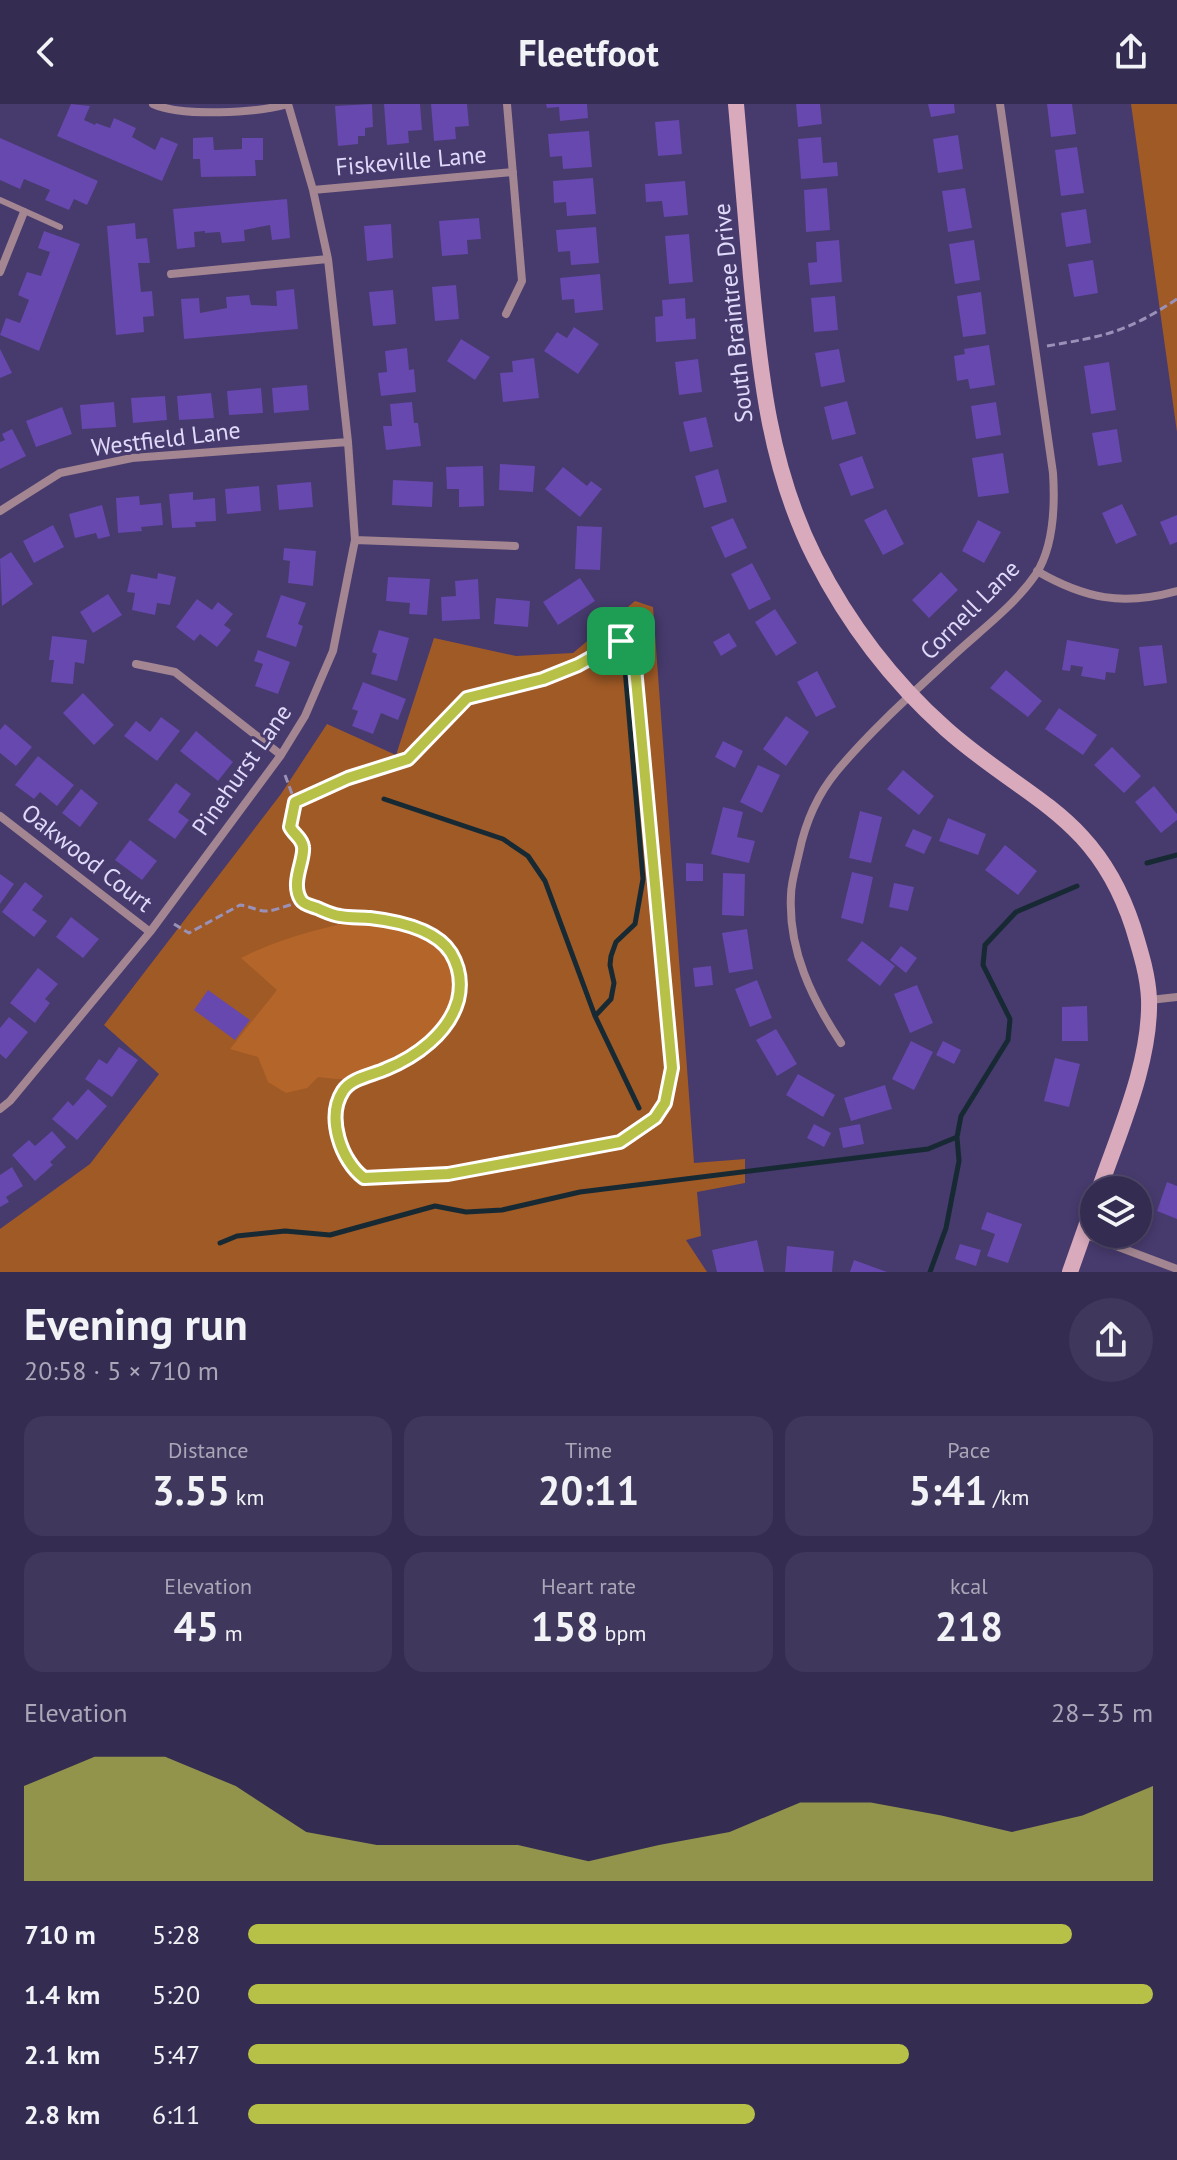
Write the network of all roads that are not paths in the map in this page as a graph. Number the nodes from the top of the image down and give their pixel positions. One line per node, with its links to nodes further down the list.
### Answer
1 (153, 104): 2 (street)
2 (288, 104): 7 (street, Pinehurst Lane)
3 (507, 104): 6 (street)
4 (736, 104): 22 (street, South Braintree Drive)
5 (1000, 104): 19 (street, Cornell Lane)
6 (513, 172): 7 (street, Fiskeville Lane); 14 (street)
7 (313, 190): 11 (street, Pinehurst Lane)
8 (0, 200): 9 (lane)
9 (24, 212): 10 (lane); 12 (street)
10 (60, 227)
11 (328, 259): 13 (street); 15 (street, Pinehurst Lane)
12 (0, 272)
13 (171, 274)
14 (506, 314)
15 (348, 442): 16 (street, Westfield Lane); 17 (street, Pinehurst Lane)
16 (0, 511)
17 (355, 540): 18 (street); 23 (street, Pinehurst Lane)
18 (515, 546)
19 (1037, 571): 20 (street); 22 (street, Cornell Lane)
20 (1177, 591)
21 (136, 664): 23 (street)
22 (911, 695): 27 (street, South Braintree Drive); 28 (street, Cornell Lane)
23 (281, 755): 25 (street, Pinehurst Lane)
24 (0, 816): 25 (street, Oakwood Court)
25 (150, 932): 29 (street, Pinehurst Lane)
26 (1177, 997): 27 (street)
27 (1149, 1000): 30 (street, South Braintree Drive)
28 (841, 1043)
29 (0, 1109)
30 (1104, 1176)
31 (1080, 1245): 34 (street)
32 (1121, 1248): 33 (street)
33 (1177, 1269)
34 (1070, 1272)

